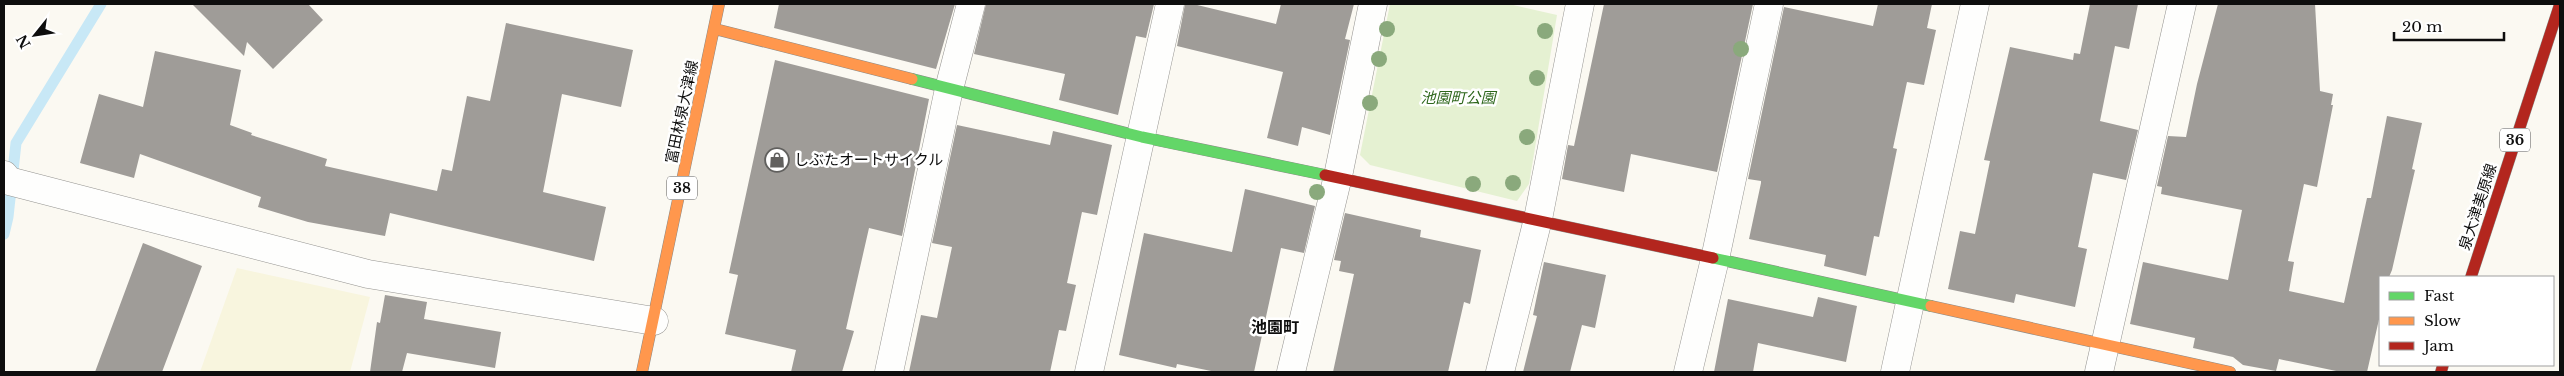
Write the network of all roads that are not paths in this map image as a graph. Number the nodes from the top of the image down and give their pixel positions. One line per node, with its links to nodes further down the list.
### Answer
1 (719, 4): 10 (street, 富田林泉大津線 / 38)
2 (971, 4): 11 (street)
3 (1170, 4): 12 (street)
4 (1373, 4): 13 (street)
5 (1580, 4): 15 (street)
6 (1769, 4): 16 (street)
7 (1975, 4): 18 (street)
8 (2182, 4): 20 (street)
9 (2560, 4): 17 (street, 泉大津美原線 / 36)
10 (715, 29): 11 (street); 19 (street, 富田林泉大津線 / 38)
11 (949, 89): 12 (street); 22 (street)
12 (1142, 137): 13 (street); 23 (street)
13 (1338, 176): 15 (street); 24 (street)
14 (13, 181): 19 (street)
15 (1538, 219): 16 (street); 25 (street)
16 (1715, 259): 18 (street); 26 (street)
17 (2471, 276)
18 (1912, 301): 20 (street); 27 (street)
19 (654, 321): 21 (street, 富田林泉大津線 / 38)
20 (2105, 346): 28 (street); 29 (street)
21 (642, 372)
22 (888, 372)
23 (1089, 372)
24 (1291, 372)
25 (1500, 372)
26 (1688, 372)
27 (1895, 372)
28 (2099, 372)
29 (2230, 372)

